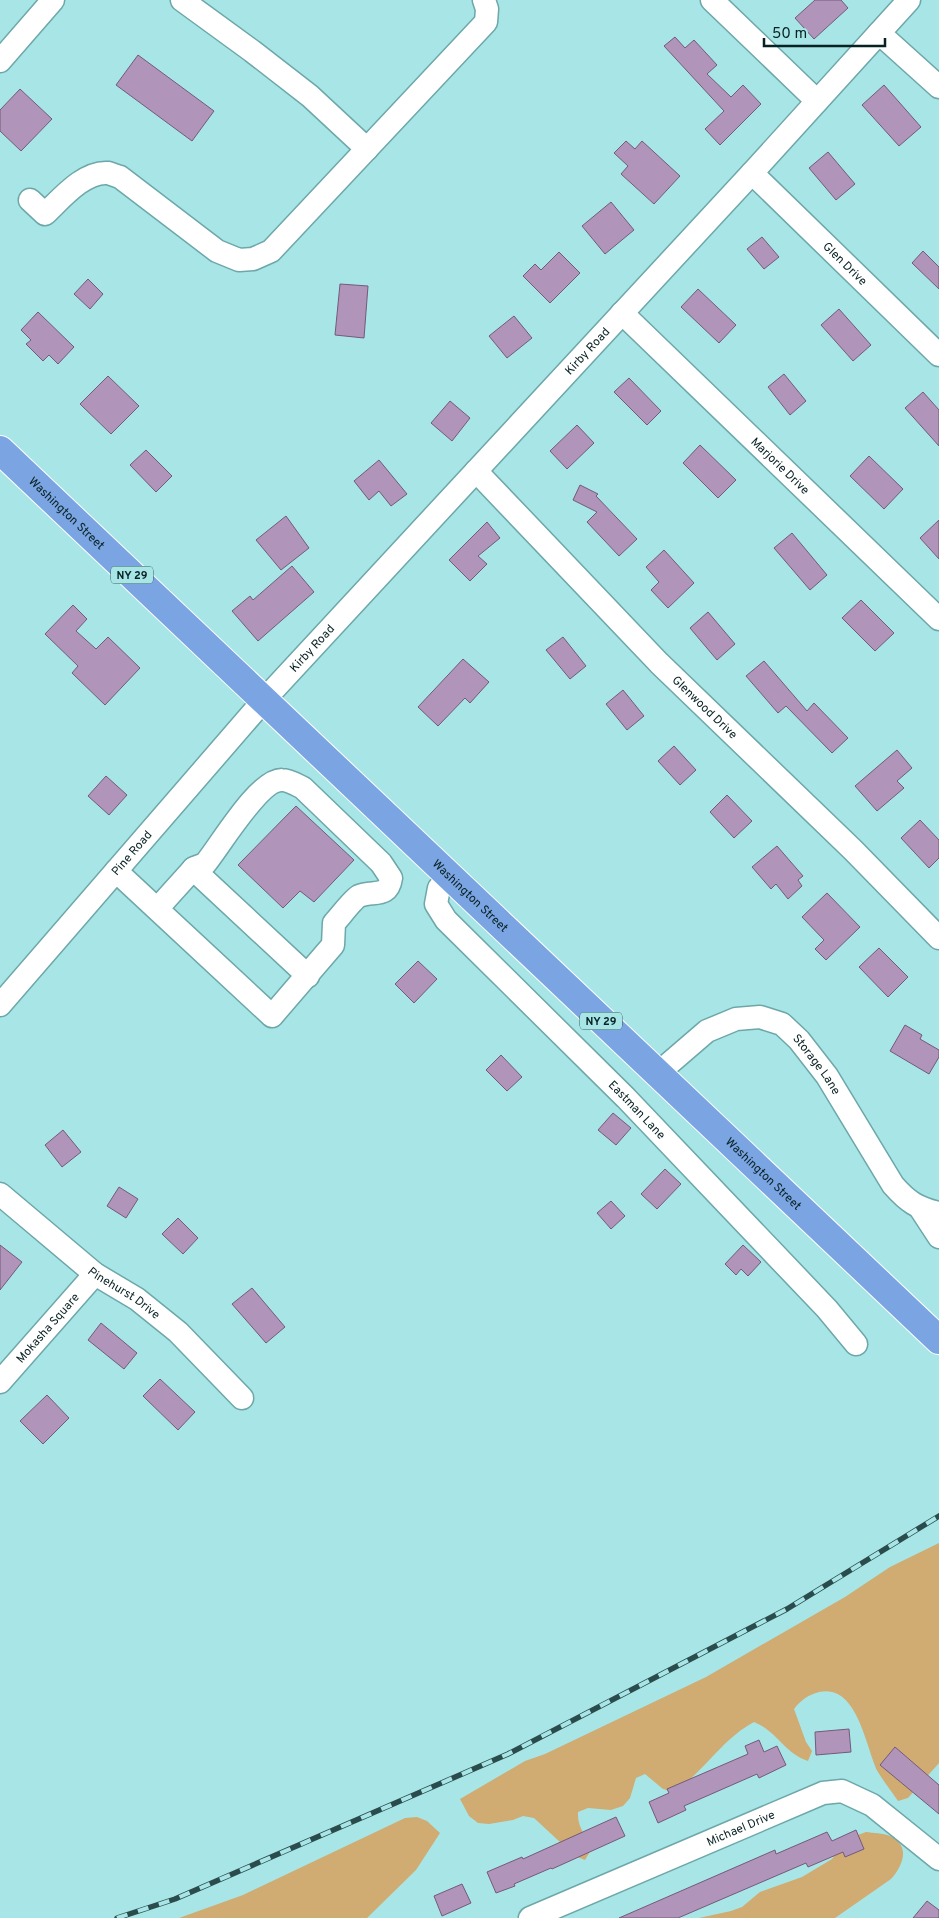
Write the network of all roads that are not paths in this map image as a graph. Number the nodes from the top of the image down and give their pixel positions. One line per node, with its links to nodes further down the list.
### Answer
1 (53, 0): 7 (street)
2 (182, 0): 10 (street)
3 (484, 0): 10 (street)
4 (712, 0): 9 (street)
5 (909, 0): 6 (street, Kirby Road)
6 (879, 33): 8 (street); 9 (street, Kirby Road)
7 (0, 61)
8 (939, 87)
9 (817, 101): 11 (street, Kirby Road)
10 (367, 148): 12 (street)
11 (752, 173): 13 (street, Kirby Road); 14 (street, Glen Drive)
12 (30, 200)
13 (622, 313): 16 (street, Kirby Road); 17 (street, Marjorie Drive)
14 (939, 355)
15 (0, 450): 18 (highway, Washington Street / NY 29)
16 (476, 471): 18 (street, Kirby Road); 23 (street, Glenwood Drive)
17 (939, 619)
18 (264, 700): 20 (street, Pine Road); 21 (highway, Washington Street / NY 29)
19 (193, 869): 22 (street); 24 (street); 24 (street)
20 (116, 871): 22 (street); 25 (street, Pine Road)
21 (450, 877): 26 (highway, Washington Street / NY 29); 32 (street, Eastman Lane)
22 (157, 909): 24 (street)
23 (939, 938)
24 (308, 976)
25 (0, 1005)
26 (657, 1074): 28 (street, Storage Lane); 31 (highway, Washington Street / NY 29)
27 (0, 1194): 30 (street, Pinehurst Drive)
28 (930, 1211): 29 (street, Storage Lane)
29 (939, 1237)
30 (95, 1274): 33 (street, Mokasha Square); 34 (street, Pinehurst Drive)
31 (939, 1340)
32 (856, 1344)
33 (0, 1382)
34 (242, 1398)
35 (939, 1859): 36 (street, Michael Drive)
36 (561, 1912): 37 (street, Michael Drive)
37 (530, 1918)

